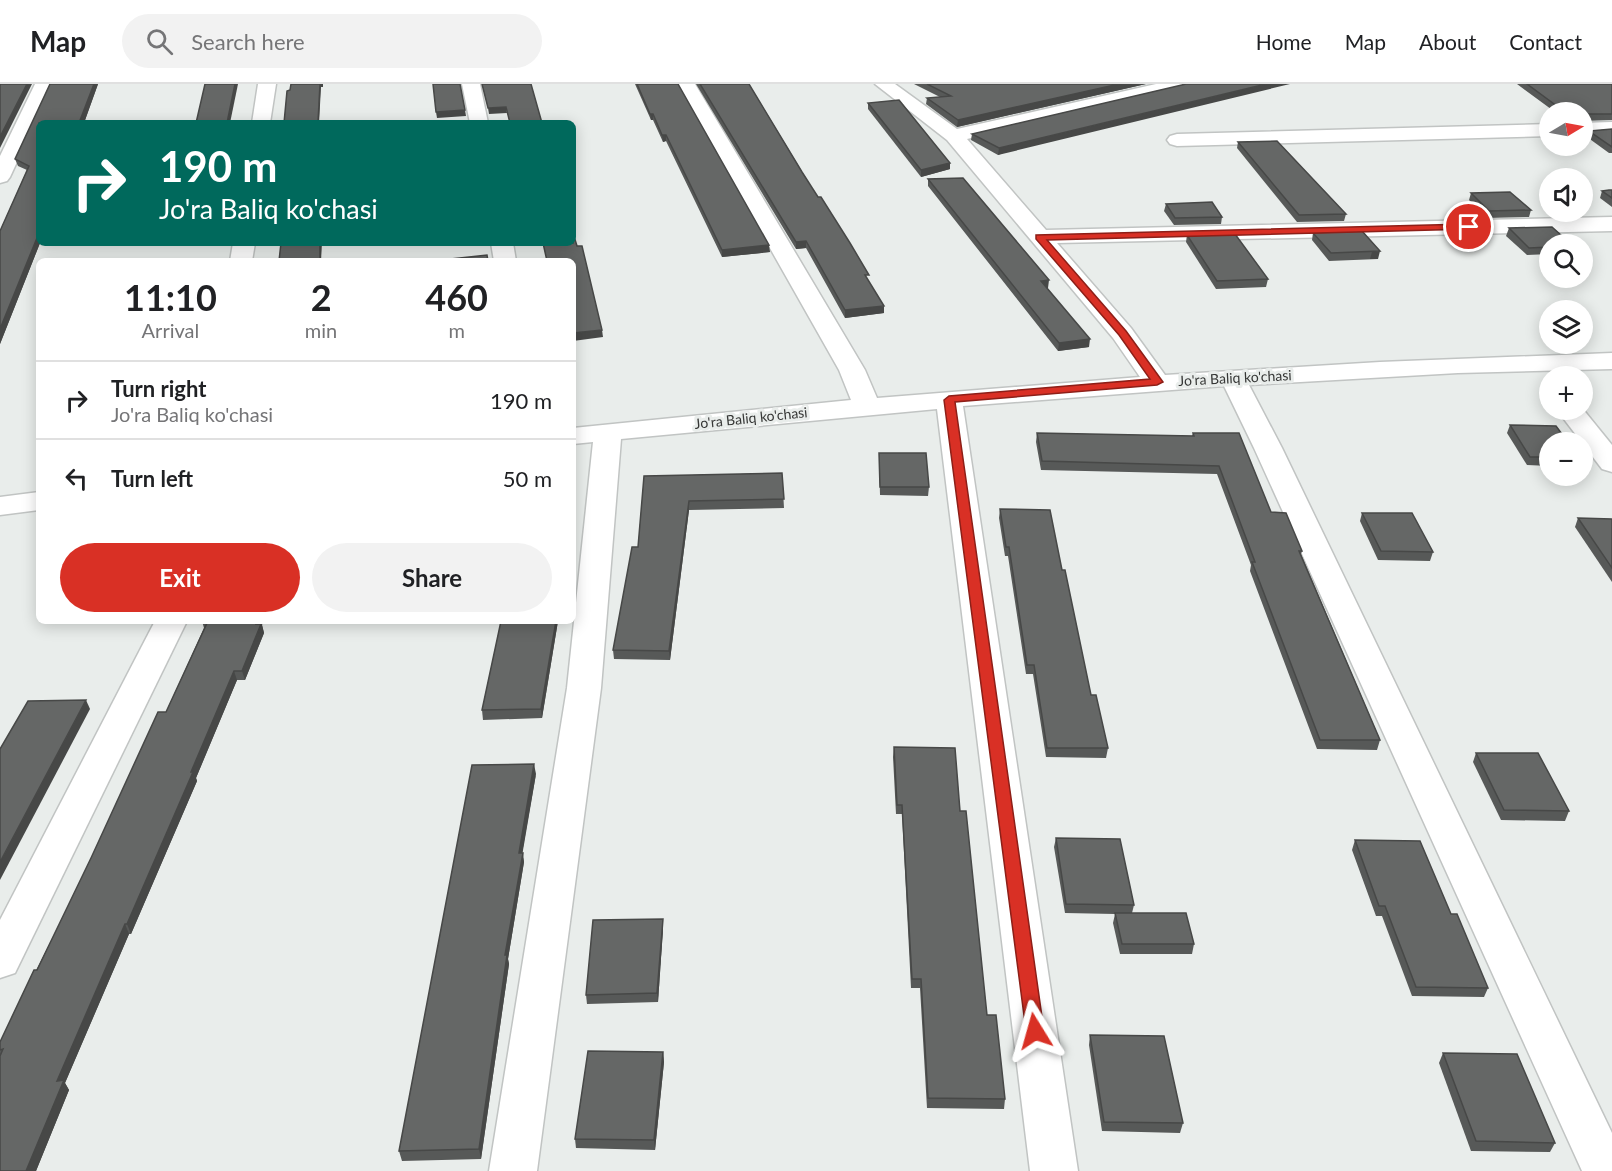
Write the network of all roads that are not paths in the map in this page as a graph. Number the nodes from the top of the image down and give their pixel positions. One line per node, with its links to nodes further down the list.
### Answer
1 (44, 84): 14 (street)
2 (267, 84): 7 (street)
3 (471, 84): 8 (street)
4 (686, 84): 23 (street)
5 (884, 84): 12 (street)
6 (1179, 84): 12 (street)
7 (261, 120)
8 (478, 120)
9 (1612, 128): 10 (street)
10 (1593, 129)
11 (1539, 130): 13 (street)
12 (954, 136): 16 (street)
13 (1177, 140)
14 (0, 177)
15 (1612, 224): 16 (street)
16 (1040, 237): 21 (street)
17 (1612, 361): 18 (street, Jo'ra Baliq ko'chasi)
18 (1532, 362): 19 (street); 20 (street, Jo'ra Baliq ko'chasi)
19 (1539, 371)
20 (1232, 377): 21 (street, Jo'ra Baliq ko'chasi); 33 (street)
21 (1157, 382): 22 (street, Jo'ra Baliq ko'chasi)
22 (949, 400): 23 (street, Jo'ra Baliq ko'chasi); 32 (street)
23 (867, 406): 25 (street, Jo'ra Baliq ko'chasi)
24 (1578, 420): 26 (street)
25 (590, 434): 31 (street)
26 (1612, 463)
27 (36, 501): 28 (street)
28 (0, 506)
29 (169, 624): 30 (street)
30 (0, 961)
31 (513, 1171)
32 (1054, 1171)
33 (1606, 1171)

